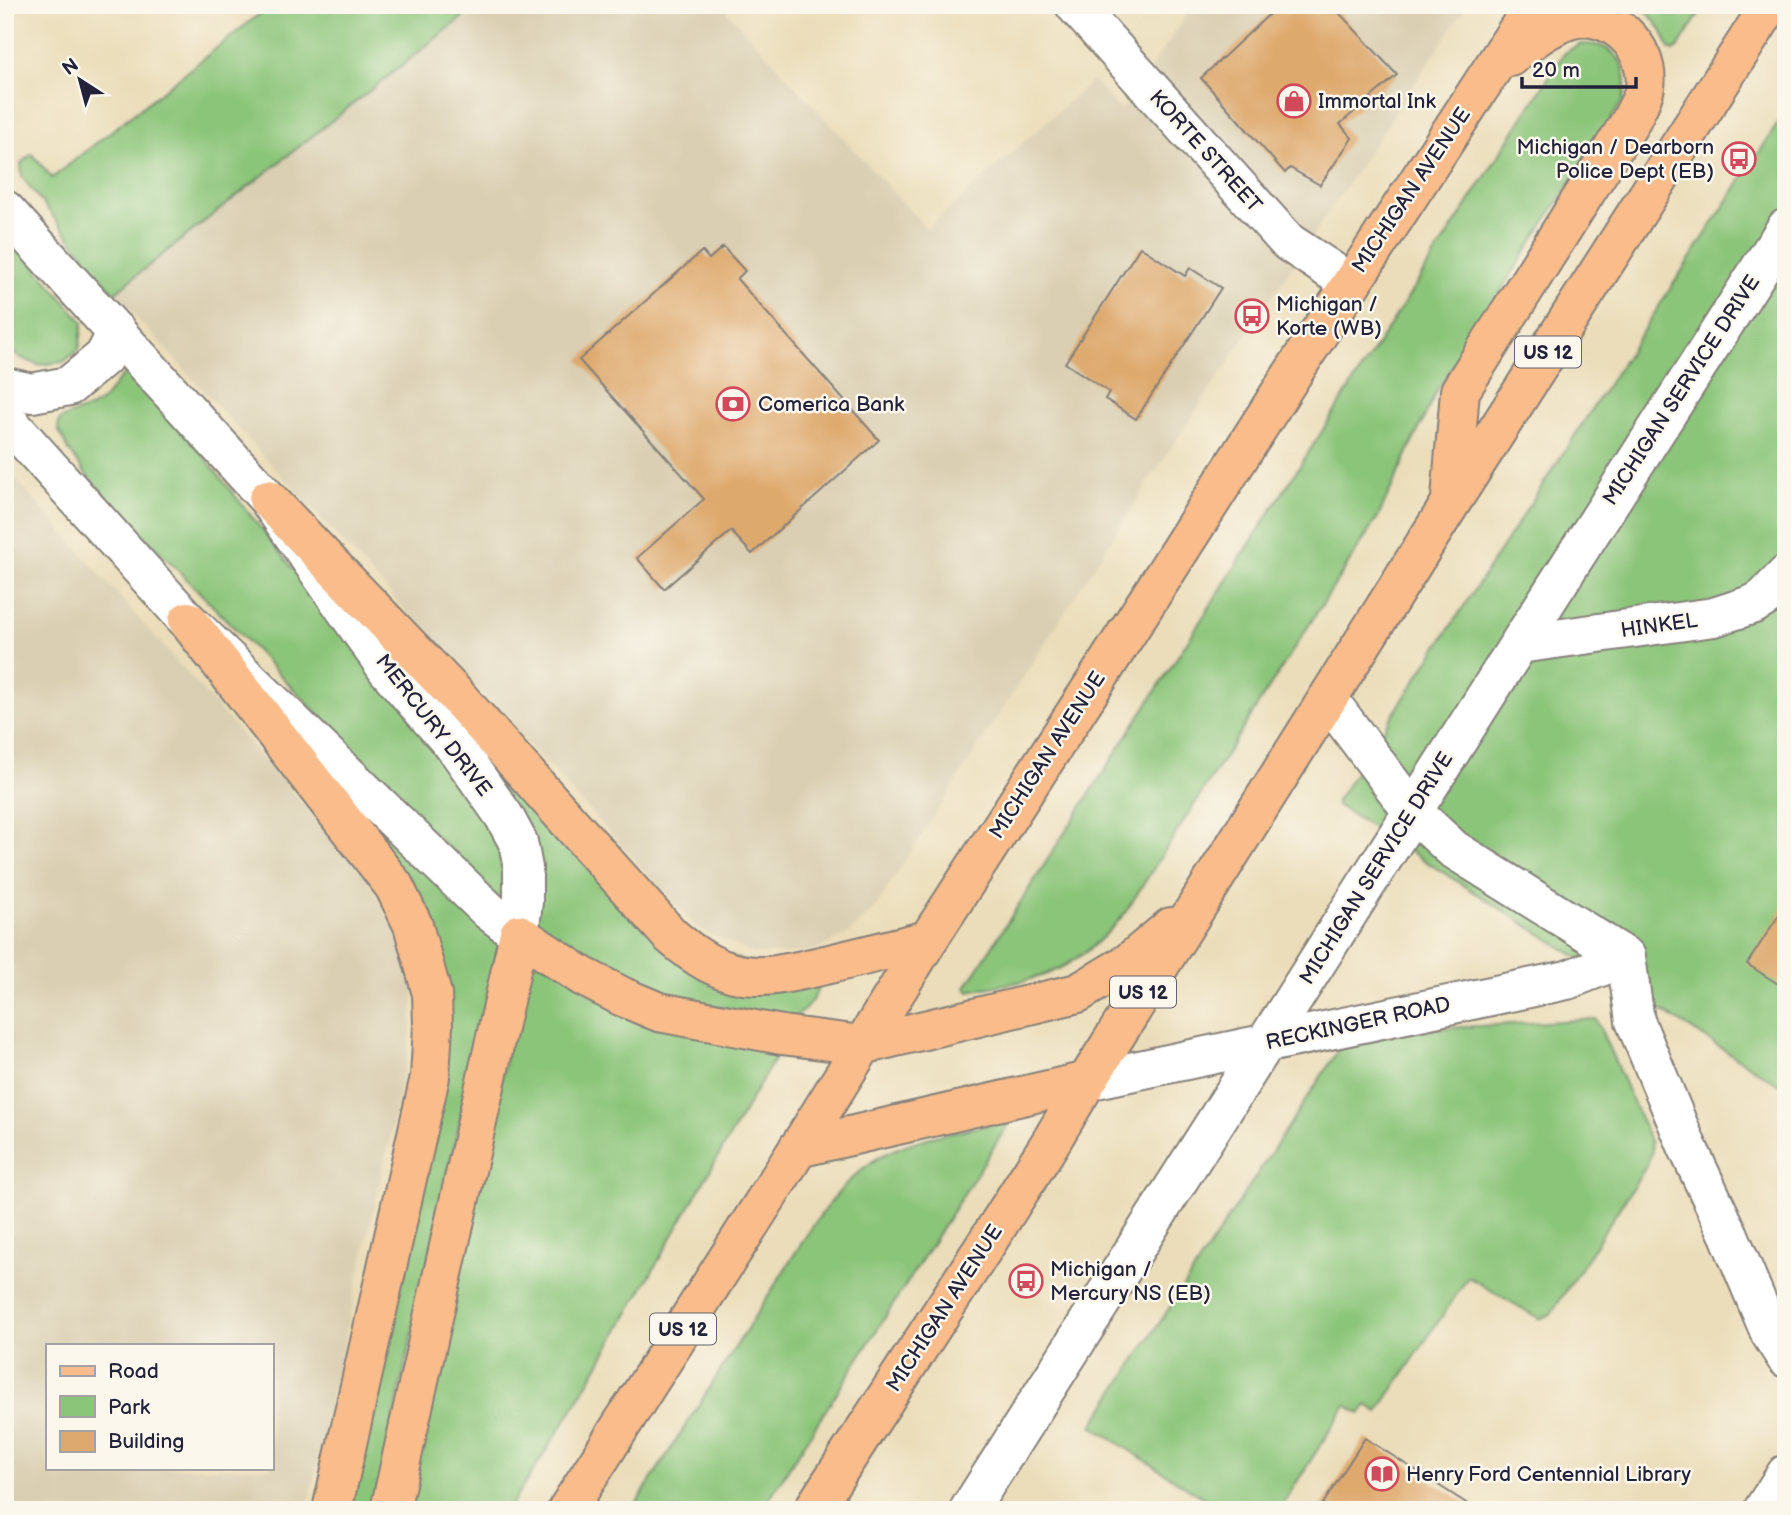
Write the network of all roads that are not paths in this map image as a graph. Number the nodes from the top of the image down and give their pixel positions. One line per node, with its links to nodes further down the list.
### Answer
1 (1075, 5): 7 (street, KORTE STREET)
2 (1534, 5): 4 (main road, MICHIGAN AVENUE / US 12)
3 (1770, 5): 12 (main road, MICHIGAN AVENUE / US 12)
4 (1492, 71): 7 (main road, MICHIGAN AVENUE / US 12); 12 (main road)
5 (5, 210): 8 (street, MERCURY DRIVE)
6 (1786, 228): 15 (street, MICHIGAN SERVICE DRIVE)
7 (1350, 283): 20 (main road, MICHIGAN AVENUE / US 12)
8 (117, 332): 9 (street); 11 (street, MERCURY DRIVE)
9 (5, 387)
10 (5, 418): 14 (street)
11 (268, 499): 19 (street, MERCURY DRIVE); 20 (main road)
12 (1450, 504): 16 (main road, MICHIGAN AVENUE / US 12)
13 (1786, 575): 15 (street, HINKEL)
14 (188, 621): 19 (street); 28 (main road)
15 (1519, 644): 17 (street, MICHIGAN SERVICE DRIVE)
16 (1328, 699): 17 (street); 18 (main road, MICHIGAN AVENUE / US 12)
17 (1412, 811): 21 (street); 22 (street, MICHIGAN SERVICE DRIVE)
18 (1199, 903): 23 (main road); 24 (main road, MICHIGAN AVENUE / US 12)
19 (519, 934): 23 (main road); 29 (main road)
20 (928, 940): 23 (main road, MICHIGAN AVENUE / US 12)
21 (1626, 957): 22 (street, RECKINGER ROAD); 26 (street)
22 (1265, 1042): 24 (street, RECKINGER ROAD); 32 (street, MICHIGAN SERVICE DRIVE)
23 (862, 1045): 25 (main road, MICHIGAN AVENUE / US 12)
24 (1087, 1081): 25 (main road); 31 (main road, MICHIGAN AVENUE / US 12)
25 (798, 1148): 30 (main road, MICHIGAN AVENUE / US 12)
26 (1786, 1358)
27 (1786, 1474): 33 (street)
28 (332, 1510)
29 (390, 1510)
30 (567, 1510)
31 (813, 1510)
32 (969, 1510)
33 (1763, 1510)

